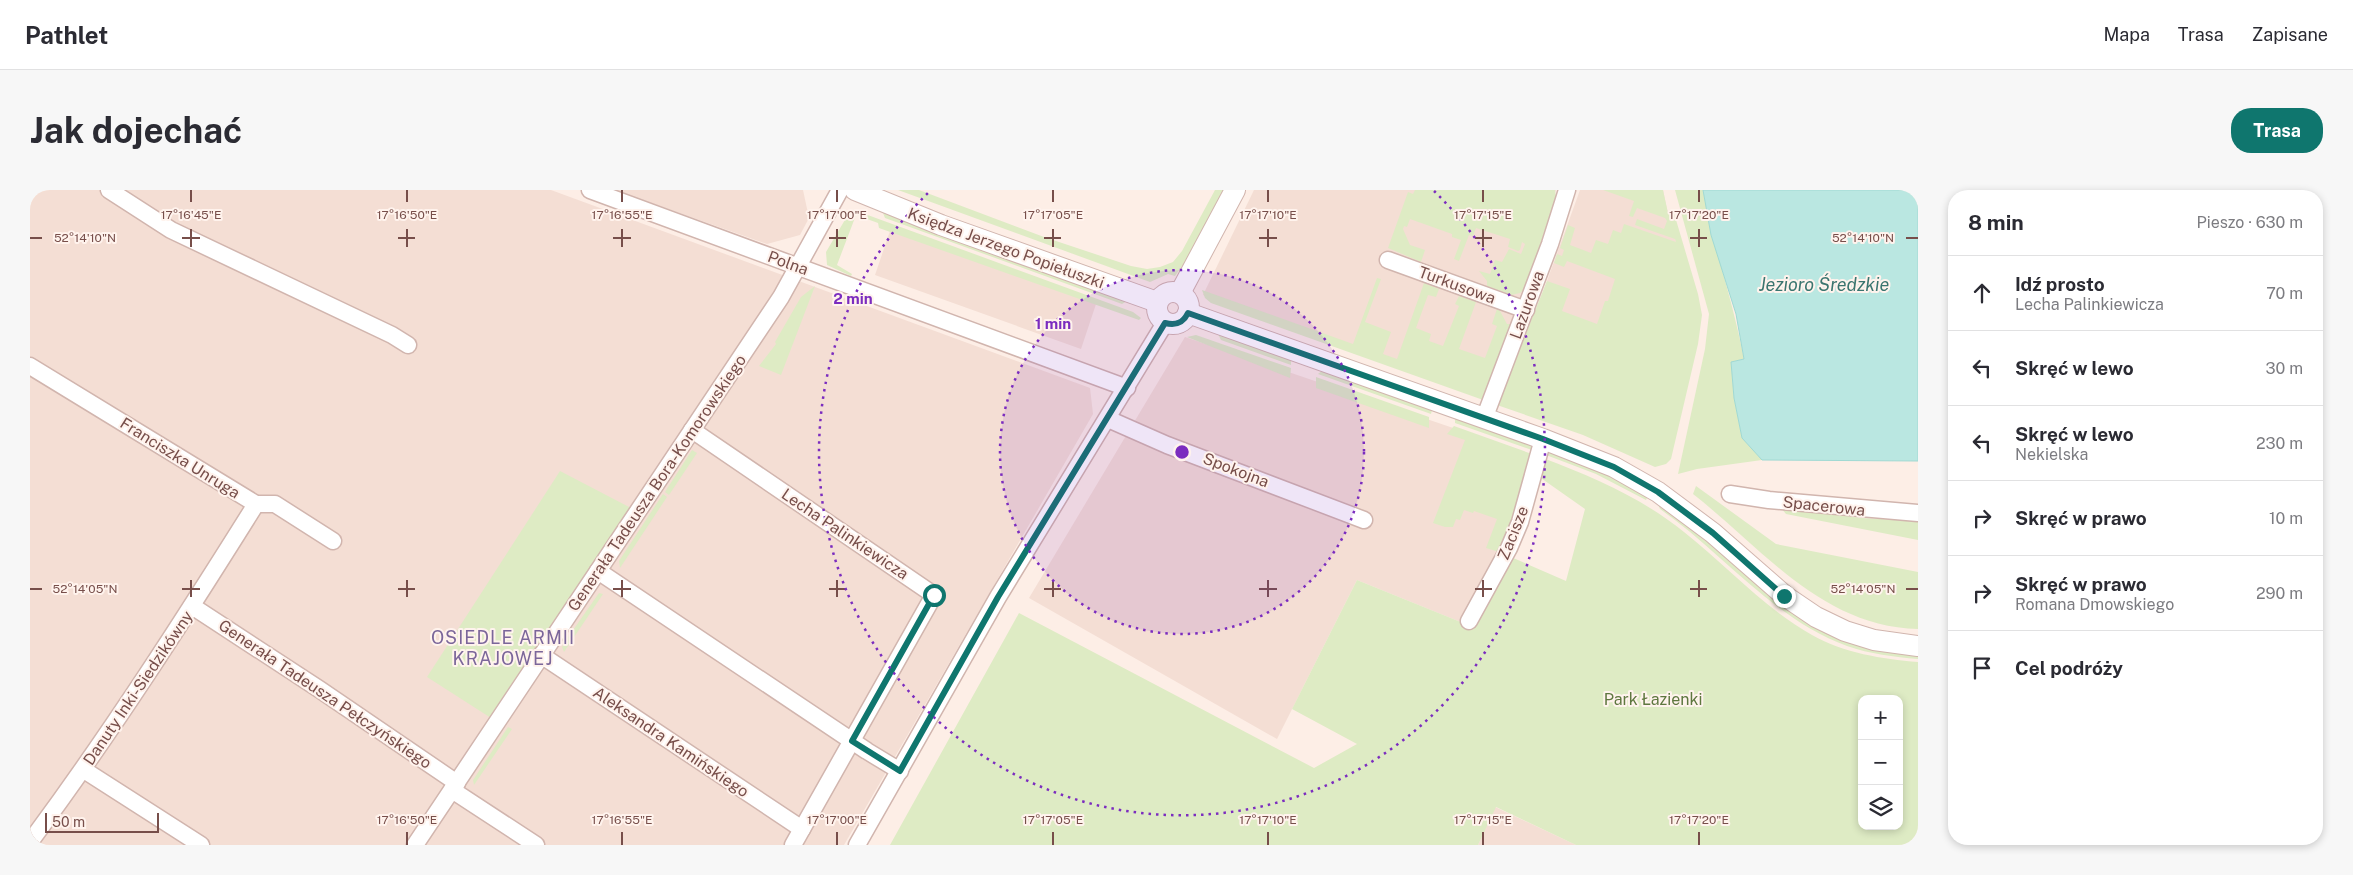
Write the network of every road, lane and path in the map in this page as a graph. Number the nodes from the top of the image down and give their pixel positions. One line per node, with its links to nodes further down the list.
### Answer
1 (108, 190): 14 (street)
2 (590, 190): 8 (street, Polna)
3 (840, 190): 8 (street, Generała Tadeusza Bora-Komorowskiego)
4 (856, 190): 10 (street, Księdza Jerzego Popiełuszki)
5 (1235, 190): 9 (street)
6 (1567, 190): 11 (street, Lazurowa)
7 (1388, 260): 11 (street, Turkusowa)
8 (798, 267): 16 (street, Polna); 19 (street, Generała Tadeusza Bora-Komorowskiego)
9 (1180, 293): 10 (street); 12 (street)
10 (1157, 302): 13 (street)
11 (1526, 310): 18 (street, Lazurowa)
12 (1188, 313): 13 (street); 18 (street)
13 (1165, 323): 16 (street)
14 (408, 345)
15 (30, 366): 22 (street, Franciszka Unruga)
16 (1127, 388): 17 (street)
17 (1108, 419): 24 (street, Spokojna); 33 (street)
18 (1484, 419): 20 (street)
19 (692, 430): 26 (street, Generała Tadeusza Bora-Komorowskiego); 31 (street, Lecha Palinkiewicza)
20 (1543, 439): 28 (street, Zacisze); 29 (street)
21 (1730, 494): 23 (street, Spacerowa)
22 (256, 504): 25 (street, Franciszka Unruga); 27 (street, Danuty Inki-Siedzikówny)
23 (1918, 513)
24 (1364, 520)
25 (333, 541)
26 (598, 571): 30 (street, Generała Tadeusza Bora-Komorowskiego); 31 (street)
27 (192, 606): 32 (street, Danuty Inki-Siedzikówny); 34 (street, Generała Tadeusza Pełczyńskiego)
28 (1469, 621)
29 (1918, 646)
30 (541, 655): 34 (street, Generała Tadeusza Bora-Komorowskiego); 35 (street, Aleksandra Kamińskiego)
31 (852, 741): 33 (street); 35 (street, Lecha Palinkiewicza)
32 (84, 770): 36 (street, Danuty Inki-Siedzikówny); 37 (street)
33 (900, 771): 41 (street)
34 (455, 786): 38 (street, Generała Tadeusza Bora-Komorowskiego); 39 (street, Generała Tadeusza Pełczyńskiego)
35 (802, 829): 40 (street, Lecha Palinkiewicza)
36 (30, 842)
37 (201, 845)
38 (414, 845)
39 (536, 845)
40 (792, 845)
41 (857, 845)

